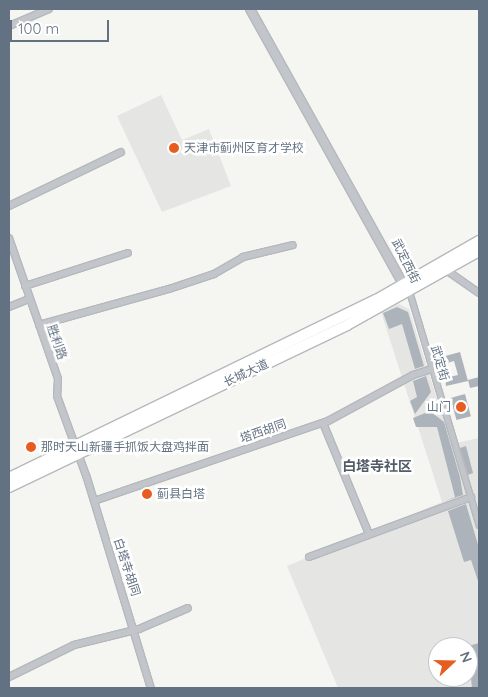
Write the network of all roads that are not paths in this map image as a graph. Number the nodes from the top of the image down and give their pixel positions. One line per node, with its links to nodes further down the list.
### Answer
1 (49, 9): 4 (street)
2 (250, 9): 14 (street, 武定西街)
3 (255, 9): 14 (street, 武定西街)
4 (9, 26)
5 (121, 152): 6 (street)
6 (9, 206)
7 (9, 238): 13 (street, 胜利路)
8 (479, 241): 14 (main road, 长城大道)
9 (293, 245): 18 (street)
10 (479, 251): 12 (main road, 长城大道)
11 (128, 253): 13 (street)
12 (446, 270): 14 (main road, 长城大道); 15 (street)
13 (25, 286): 16 (street, 胜利路)
14 (407, 287): 19 (street, 武定街); 21 (main road, 长城大道)
15 (479, 293)
16 (29, 298): 17 (street); 18 (street, 胜利路)
17 (9, 307)
18 (39, 325): 21 (street, 胜利路)
19 (432, 370): 20 (street, 塔西胡同); 24 (street, 武定街)
20 (323, 423): 25 (street, 塔西胡同); 27 (street)
21 (76, 450): 22 (main road, 长城大道); 23 (main road, 长城大道); 25 (street, 白塔寺胡同)
22 (9, 478)
23 (9, 487)
24 (471, 497): 26 (street, 武定街); 27 (street)
25 (94, 501): 30 (street, 白塔寺胡同)
26 (479, 525)
27 (370, 534): 28 (street)
28 (309, 557)
29 (188, 608): 30 (street)
30 (135, 630): 31 (street); 32 (street, 白塔寺胡同)
31 (9, 677)
32 (151, 688)

